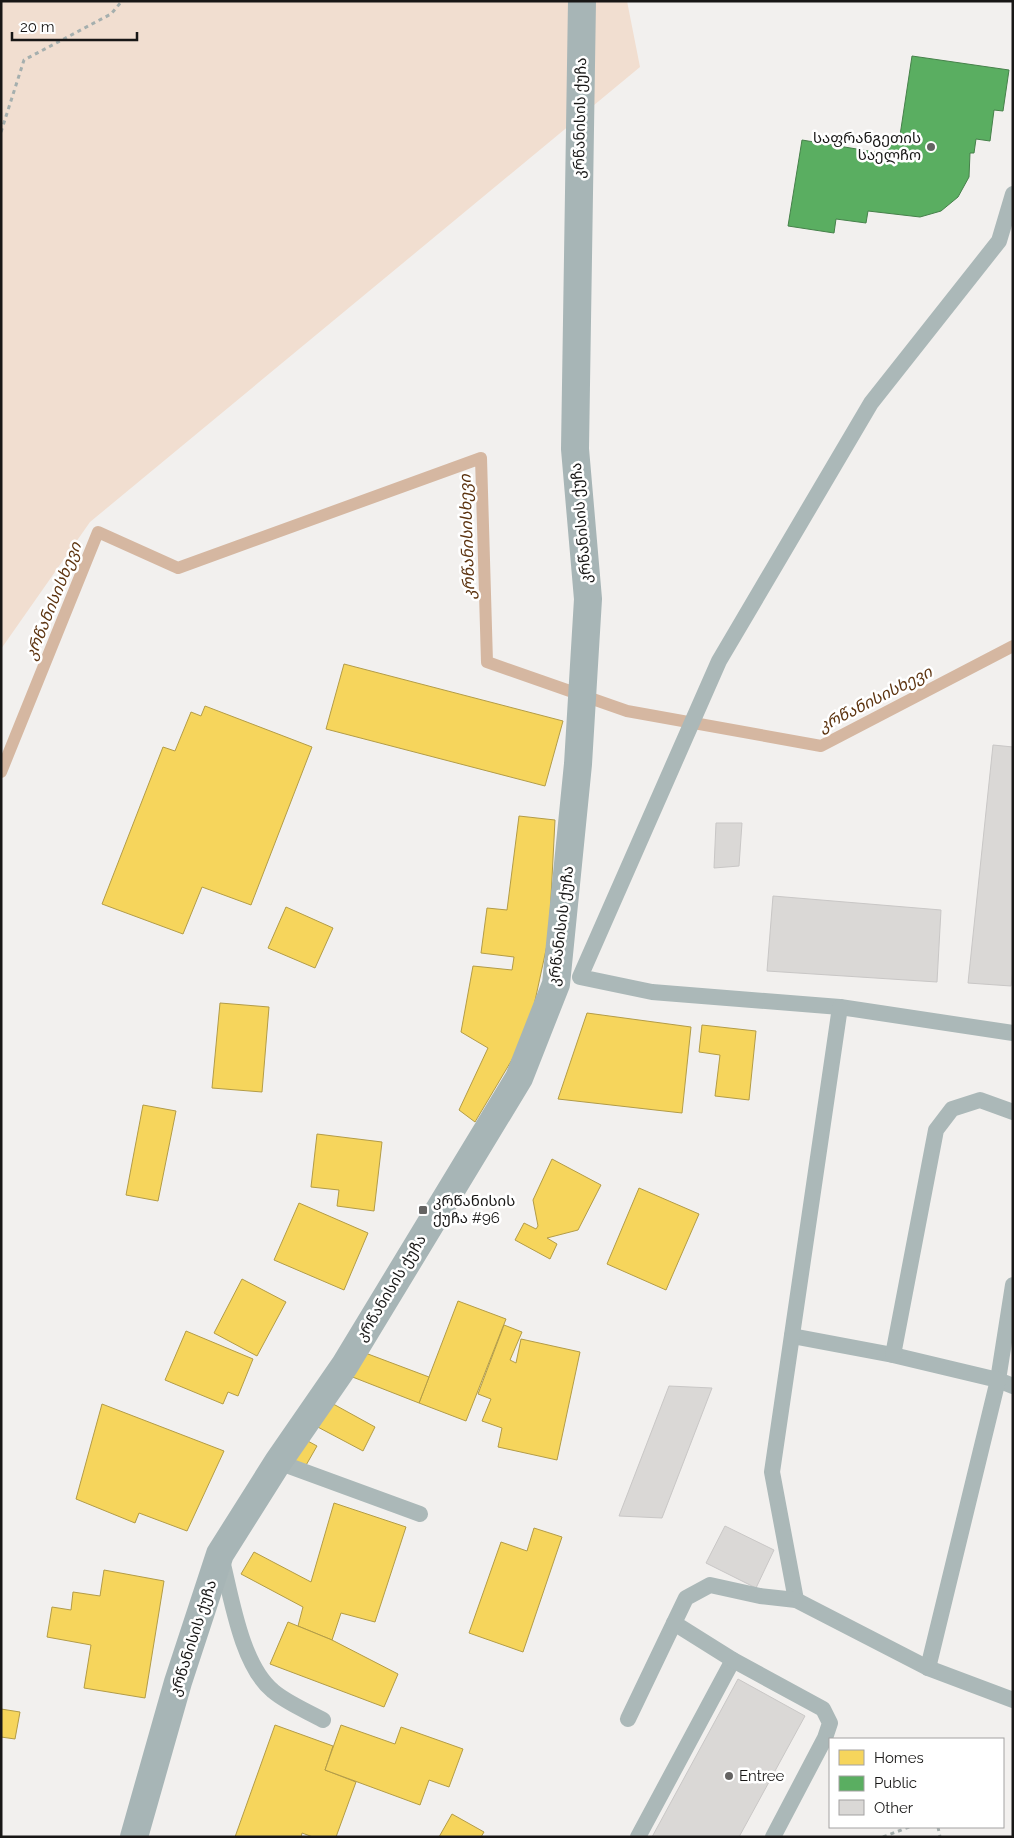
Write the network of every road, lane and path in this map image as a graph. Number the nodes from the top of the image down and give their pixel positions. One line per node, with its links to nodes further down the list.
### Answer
1 (122, 1): 3 (path)
2 (582, 1): 12 (street, კრწანისის ქუჩა)
3 (1, 132)
4 (1013, 194): 5 (lane)
5 (840, 1007): 6 (lane); 9 (lane)
6 (1013, 1033)
7 (1013, 1112): 10 (lane)
8 (1013, 1285): 11 (lane)
9 (792, 1336): 10 (lane); 15 (lane)
10 (892, 1356): 11 (lane)
11 (1005, 1383): 18 (lane)
12 (278, 1462): 13 (lane); 14 (street, კრწანისის ქუჩა)
13 (420, 1514)
14 (220, 1554): 21 (lane); 23 (street, კრწანისის ქუჩა)
15 (796, 1600): 16 (lane); 18 (lane)
16 (674, 1623): 17 (lane); 20 (lane)
17 (733, 1660): 24 (lane); 25 (lane)
18 (928, 1668): 19 (lane)
19 (1013, 1700)
20 (628, 1719)
21 (323, 1720)
22 (906, 1828): 26 (path)
23 (134, 1837)
24 (638, 1837)
25 (772, 1837)
26 (883, 1837)

